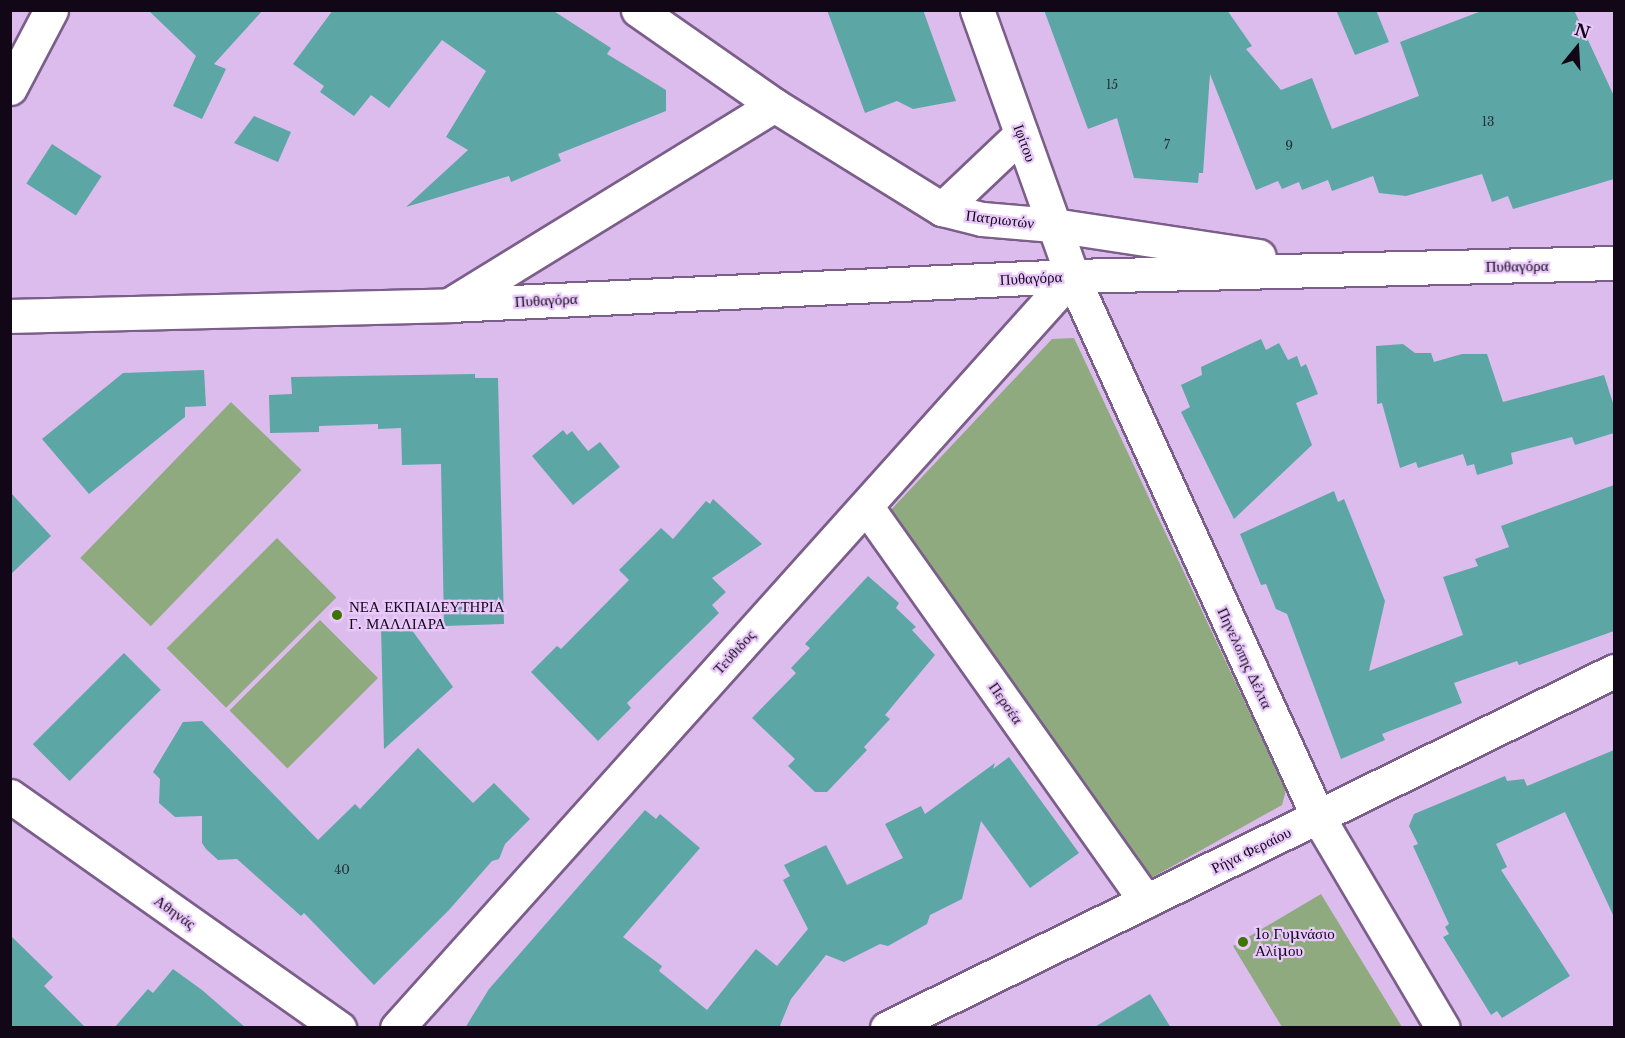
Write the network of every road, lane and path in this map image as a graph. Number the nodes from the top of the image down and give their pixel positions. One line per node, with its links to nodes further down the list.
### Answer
1 (638, 10): 5 (street, Πατριωτών)
2 (977, 10): 6 (street, Ιφίτου)
3 (41, 15): 4 (street)
4 (10, 88)
5 (774, 105): 7 (street, Πατριωτών); 12 (street)
6 (1021, 134): 7 (street); 8 (street, Ιφίτου)
7 (942, 209): 8 (street, Πατριωτών)
8 (1053, 225): 10 (street, Πατριωτών); 11 (street, Ιφίτου)
9 (1614, 263): 10 (street, Πυθαγόρα)
10 (1347, 269): 11 (street, Πυθαγόρα)
11 (1072, 276): 12 (street, Πυθαγόρα); 14 (street, Τεύθιδος); 17 (street, Πηνελόπης Δέλτα)
12 (449, 305): 13 (street, Πυθαγόρα)
13 (10, 316)
14 (866, 506): 18 (street, Περσέα); 20 (street, Τεύθιδος)
15 (1614, 671): 17 (street, Ρήγα Φεραίου)
16 (10, 796): 19 (street, Αθηνάς)
17 (1318, 817): 18 (street, Ρήγα Φεραίου); 22 (street, Πηνελόπης Δέλτα)
18 (1146, 901): 21 (street, Ρήγα Φεραίου)
19 (339, 1028)
20 (397, 1028)
21 (887, 1028)
22 (1443, 1028)

